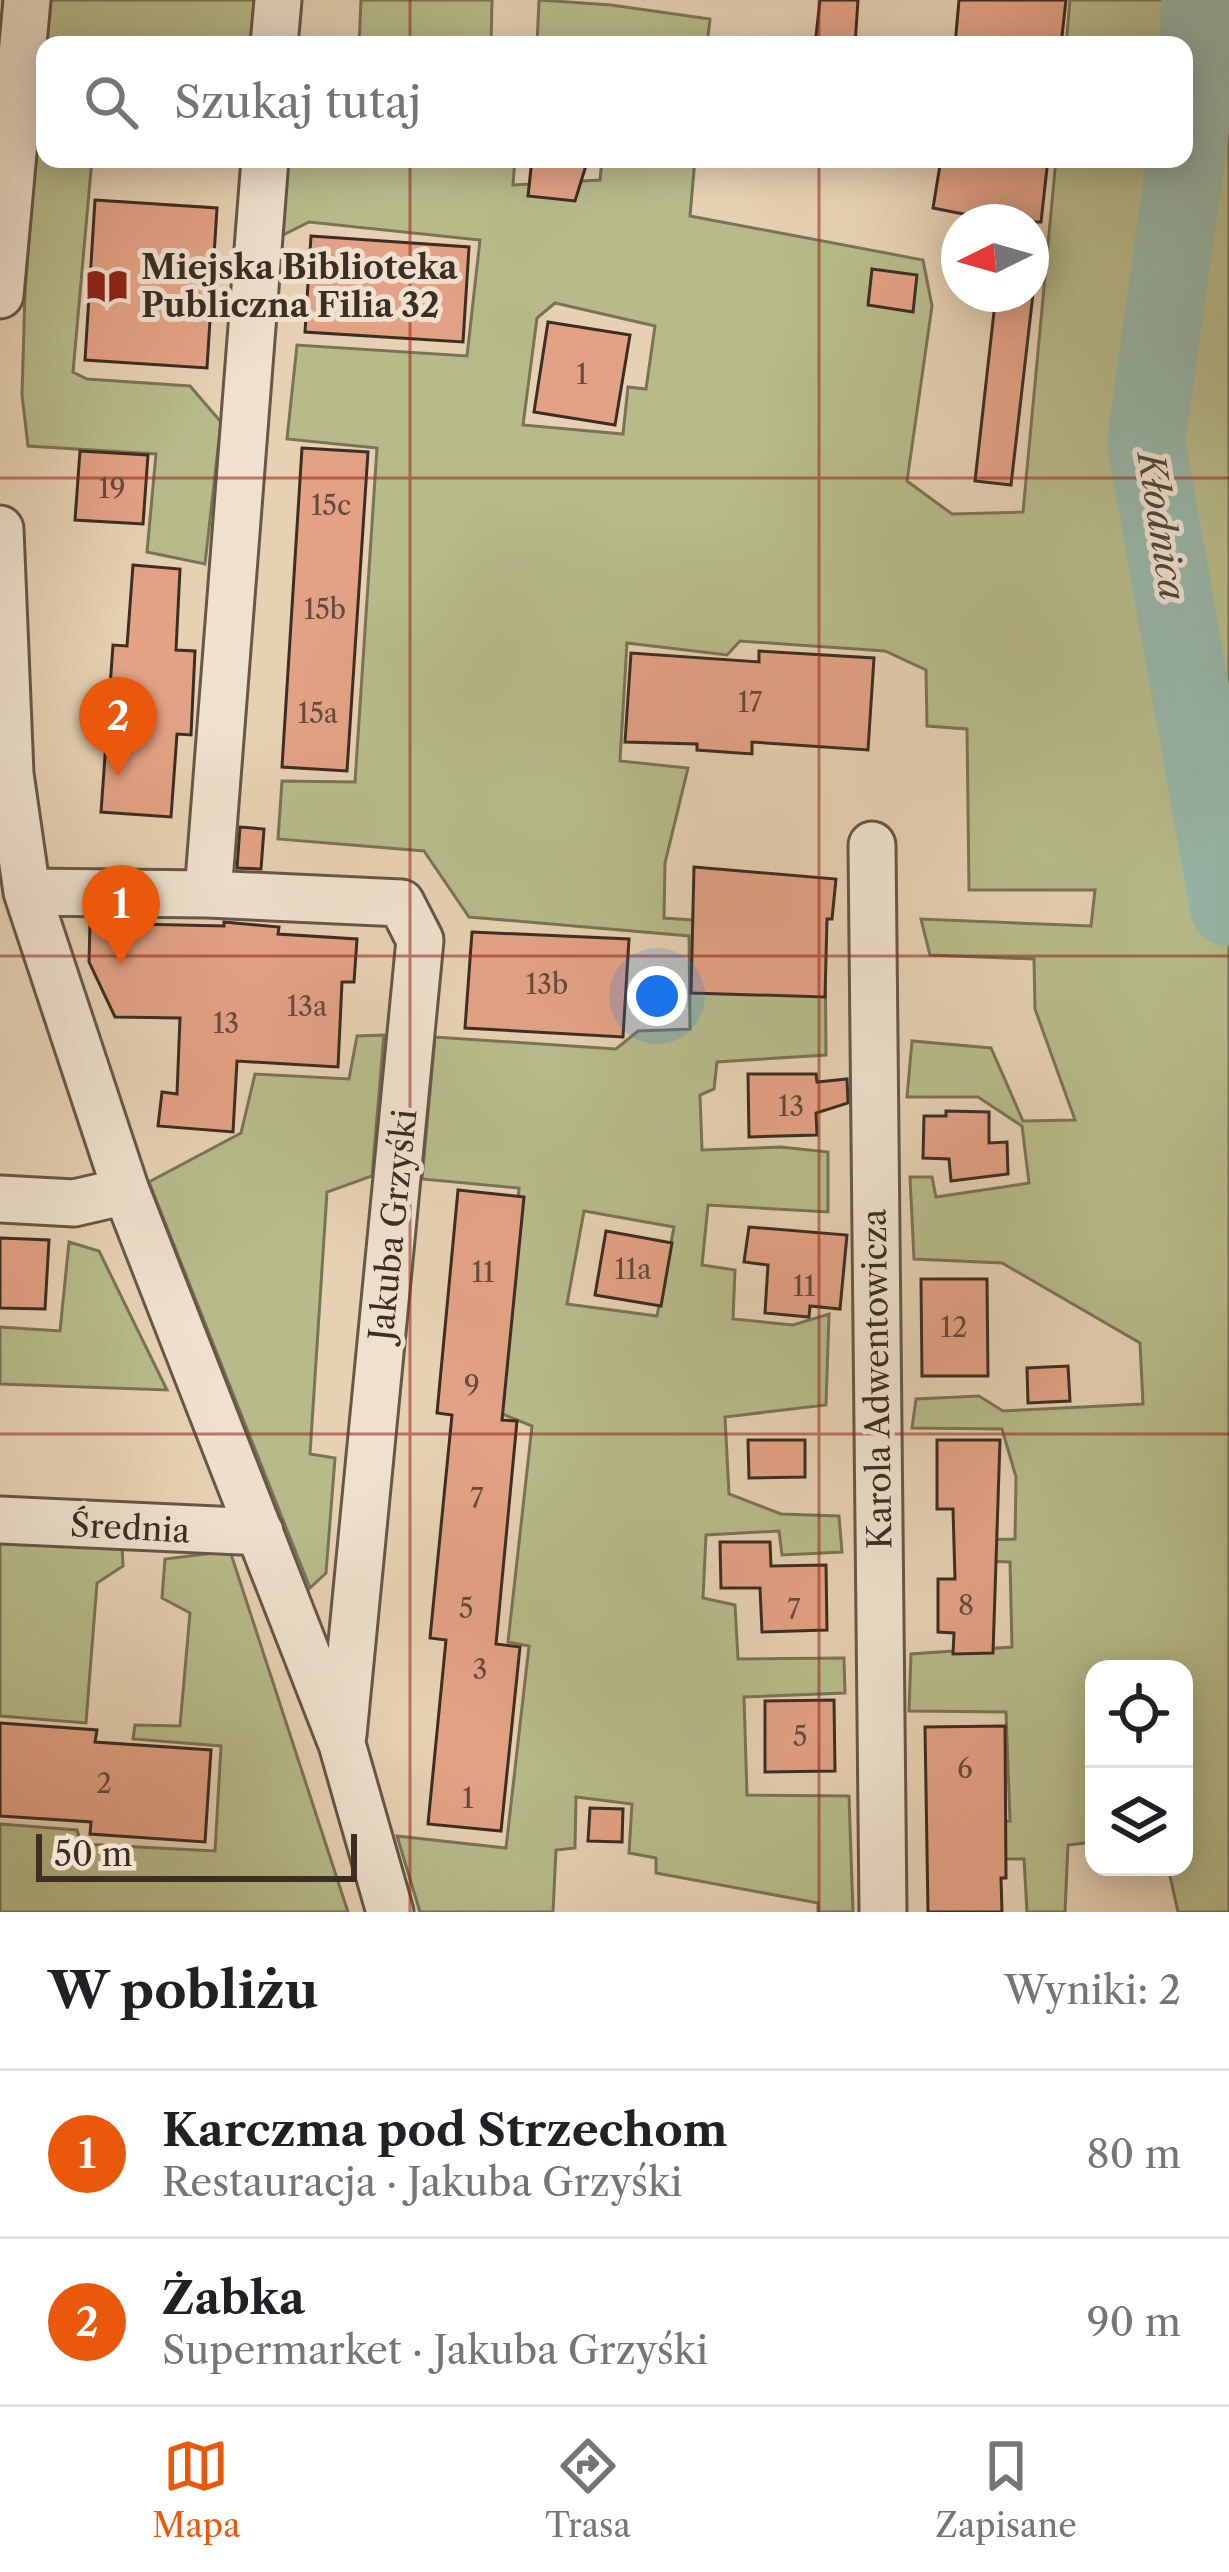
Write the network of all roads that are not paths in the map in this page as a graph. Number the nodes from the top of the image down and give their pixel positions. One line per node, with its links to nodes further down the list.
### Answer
1 (27, 0): 5 (street)
2 (278, 0): 3 (street)
3 (275, 36)
4 (264, 168): 10 (street)
5 (0, 295)
6 (0, 529): 7 (street, Jakuba Grzyśki)
7 (5, 774): 9 (street, Jakuba Grzyśki)
8 (872, 845): 17 (street, Karola Adwentowicza)
9 (27, 892): 10 (street, Jakuba Grzyśki); 11 (street, Jakuba Grzyśki)
10 (208, 894): 15 (street, Jakuba Grzyśki)
11 (126, 1191): 12 (street); 14 (street, Jakuba Grzyśki)
12 (0, 1199)
13 (0, 1520): 14 (street, Średnia)
14 (260, 1532): 15 (street, Jakuba Grzyśki)
15 (342, 1744): 16 (street, Jakuba Grzyśki)
16 (390, 1912)
17 (883, 1912)

